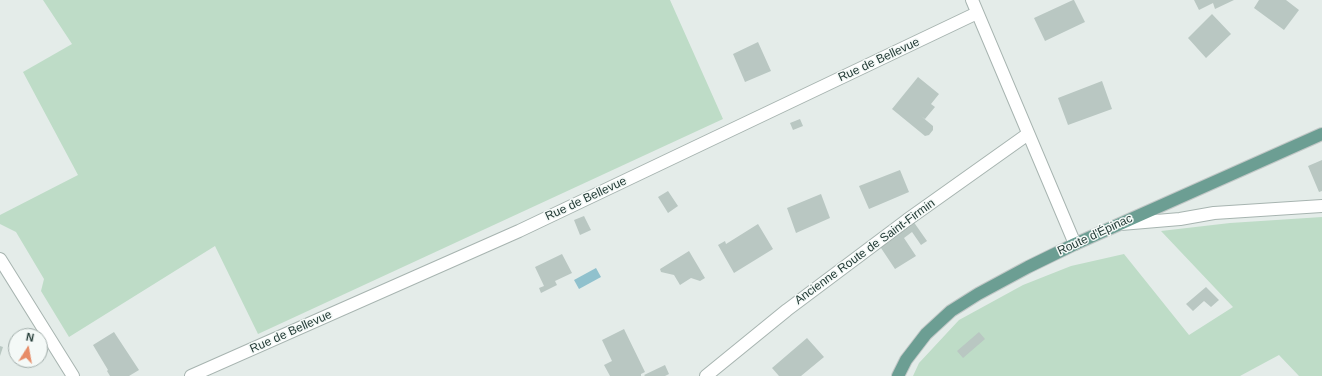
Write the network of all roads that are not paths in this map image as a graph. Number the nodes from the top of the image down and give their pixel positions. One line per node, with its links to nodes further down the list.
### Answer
1 (972, 0): 2 (street)
2 (977, 13): 3 (street); 10 (street, Rue de Bellevue)
3 (1028, 134): 7 (street); 11 (street, Ancienne Route de Saint-Firmin)
4 (1322, 134): 6 (main road, Route d'Épinac)
5 (1322, 206): 6 (street)
6 (1118, 225): 7 (main road, Route d'Épinac)
7 (1075, 244): 12 (main road, Route d'Épinac)
8 (0, 259): 9 (street)
9 (73, 376)
10 (191, 376)
11 (706, 376)
12 (898, 376)

